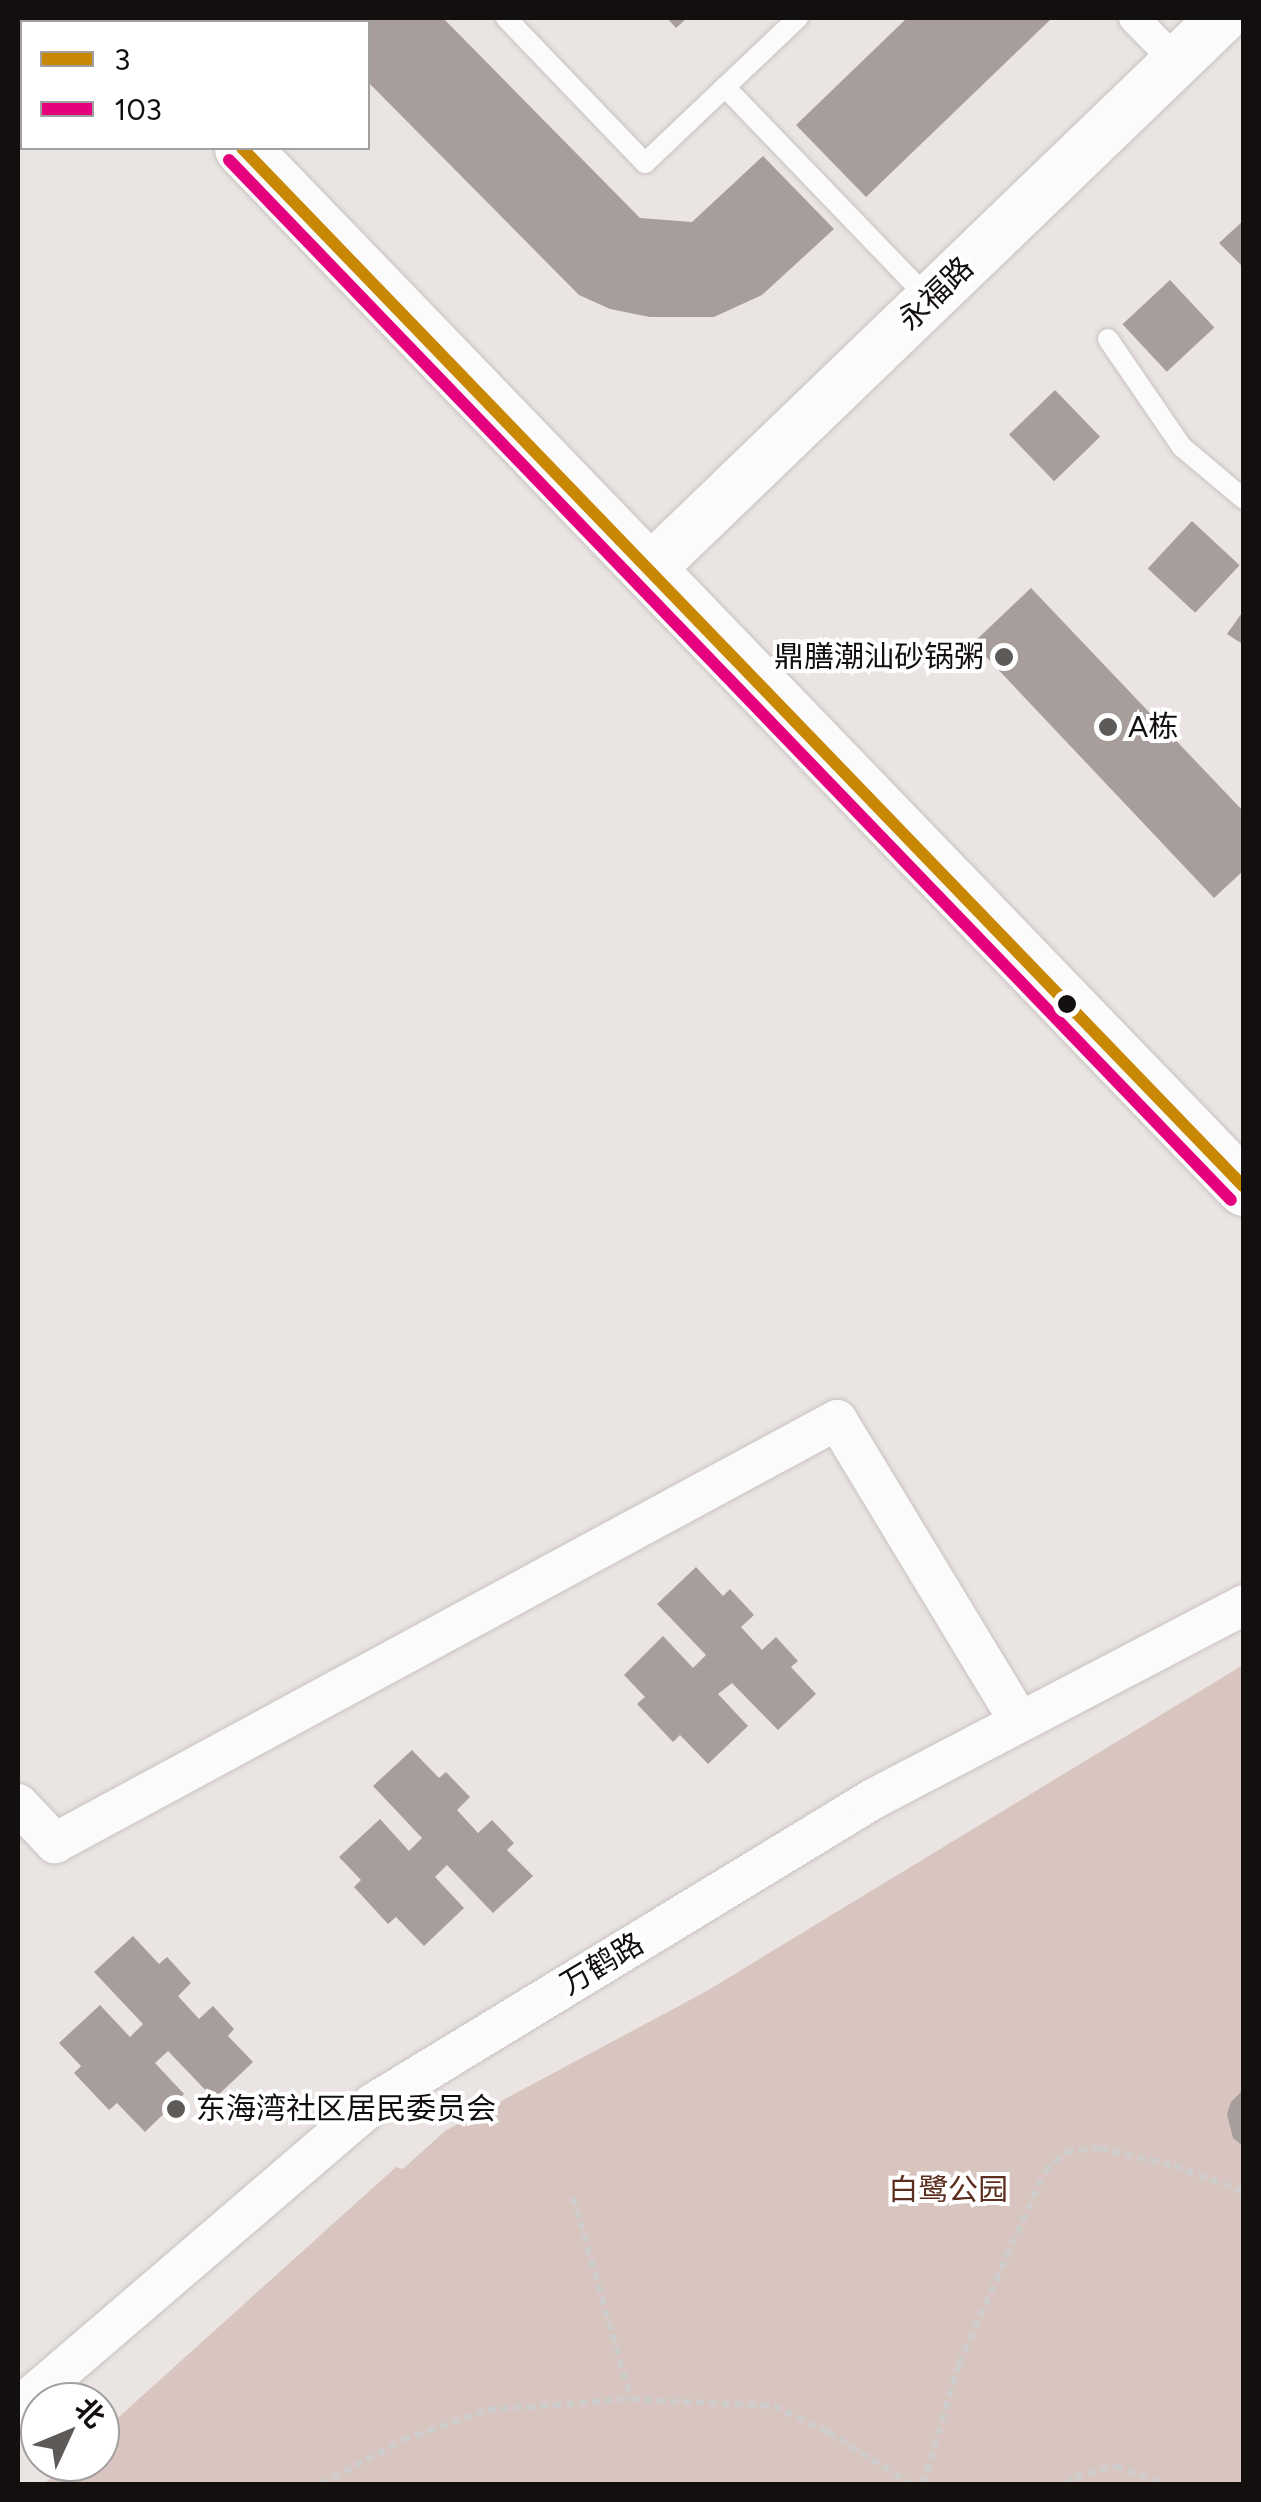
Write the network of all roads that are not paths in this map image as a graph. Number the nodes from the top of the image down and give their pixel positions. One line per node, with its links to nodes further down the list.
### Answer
1 (506, 18): 6 (lane)
2 (798, 18): 6 (lane)
3 (1134, 18): 5 (street)
4 (1222, 18): 5 (street, 永福路)
5 (1176, 62): 8 (street, 永福路)
6 (724, 88): 8 (lane)
7 (244, 150): 11 (main road)
8 (930, 300): 11 (street, 永福路)
9 (1108, 339): 10 (lane)
10 (1244, 499)
11 (649, 570): 12 (main road)
12 (1244, 1188)
13 (1244, 1605): 14 (street, 万鹤路)
14 (1019, 1720): 15 (street); 16 (street, 万鹤路)
15 (18, 1804)
16 (18, 2408)

